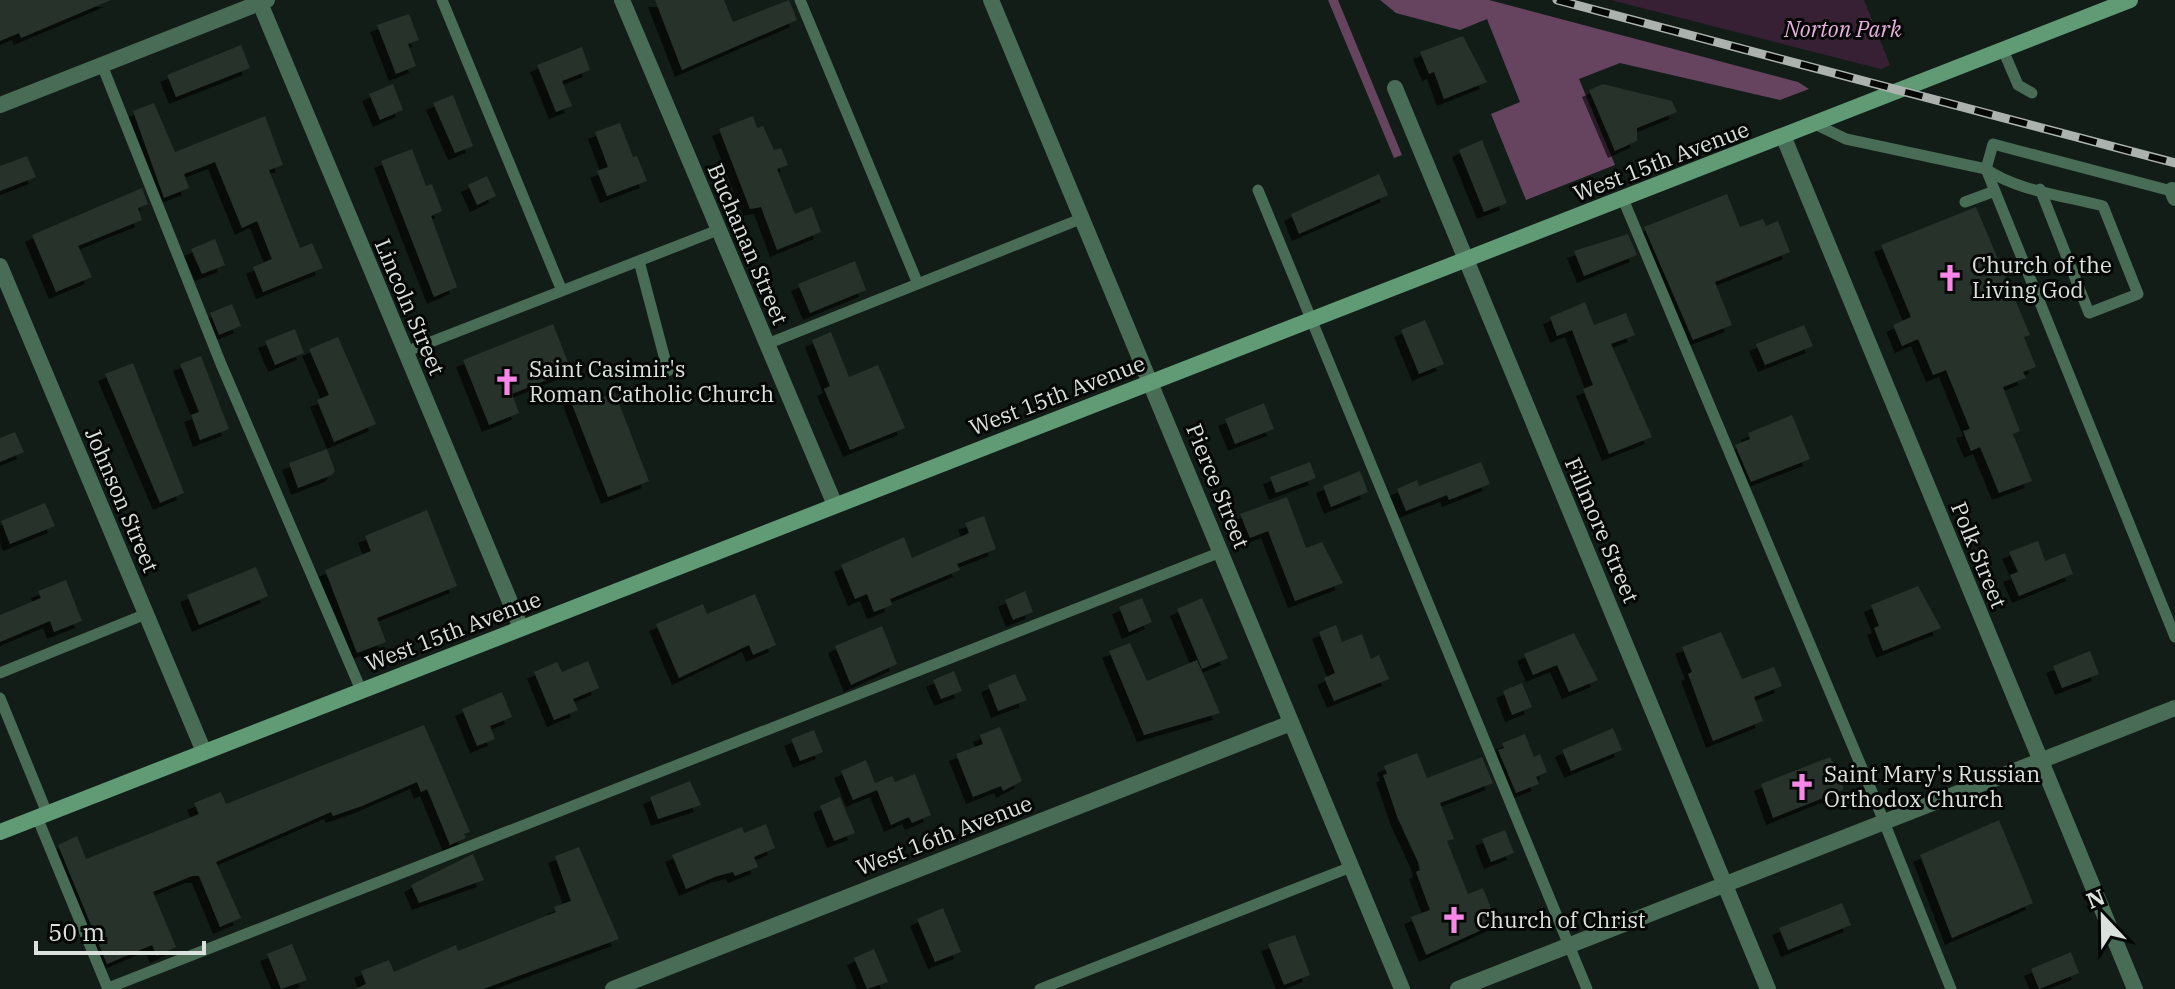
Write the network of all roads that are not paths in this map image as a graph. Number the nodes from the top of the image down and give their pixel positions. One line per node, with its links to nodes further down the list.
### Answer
1 (442, 0): 27 (lane)
2 (622, 0): 22 (street, Buchanan Street)
3 (800, 0): 26 (lane)
4 (991, 0): 21 (street, Pierce Street)
5 (2130, 0): 7 (main road, West 15th Avenue)
6 (263, 1): 8 (street); 30 (street, Lincoln Street)
7 (2003, 50): 10 (lane); 12 (main road, West 15th Avenue)
8 (102, 65): 11 (street); 39 (lane)
9 (1395, 88): 23 (street, Fillmore Street)
10 (2032, 93)
11 (0, 105)
12 (1817, 125): 13 (main road, West 15th Avenue); 14 (lane)
13 (1784, 138): 19 (main road, West 15th Avenue); 44 (street, Polk Street)
14 (1986, 169): 15 (lane); 17 (lane); 18 (lane)
15 (2040, 189): 15 (lane)
16 (1258, 190): 28 (lane)
17 (1995, 191): 20 (lane); 37 (lane)
18 (2174, 193)
19 (1623, 199): 23 (main road, West 15th Avenue); 46 (lane)
20 (1965, 202)
21 (1083, 218): 26 (lane); 32 (street, Pierce Street)
22 (718, 230): 24 (lane); 29 (street, Buchanan Street)
23 (1466, 260): 28 (main road, West 15th Avenue); 49 (street, Fillmore Street)
24 (639, 261): 27 (lane); 31 (lane)
25 (0, 266): 35 (street, Johnson Street)
26 (918, 284): 29 (lane)
27 (562, 291): 30 (lane)
28 (1310, 321): 32 (main road, West 15th Avenue); 50 (lane)
29 (767, 344): 33 (street, Buchanan Street)
30 (405, 352): 36 (street, Lincoln Street)
31 (668, 371)
32 (1151, 382): 33 (main road, West 15th Avenue); 34 (street, Pierce Street)
33 (835, 505): 36 (main road, West 15th Avenue)
34 (1221, 552): 42 (street, Pierce Street); 51 (lane)
35 (146, 614): 38 (lane); 43 (street, Johnson Street)
36 (521, 628): 39 (main road, West 15th Avenue)
37 (2175, 637)
38 (0, 673)
39 (361, 690): 43 (main road, West 15th Avenue)
40 (0, 698): 45 (lane)
41 (2175, 708): 44 (street)
42 (1291, 723): 48 (street, Pierce Street); 52 (street, West 16th Avenue)
43 (204, 752): 45 (main road, West 15th Avenue)
44 (2040, 761): 46 (street); 59 (street, Polk Street)
45 (42, 815): 47 (main road, West 15th Avenue); 51 (lane)
46 (1884, 822): 49 (street); 58 (lane)
47 (0, 832)
48 (1351, 867): 53 (lane); 54 (street, Pierce Street)
49 (1725, 884): 50 (street); 57 (street, Fillmore Street)
50 (1569, 946): 55 (street); 56 (lane)
51 (108, 989)
52 (613, 989)
53 (1040, 989)
54 (1402, 989)
55 (1458, 989)
56 (1587, 989)
57 (1768, 989)
58 (1951, 989)
59 (2135, 989)

